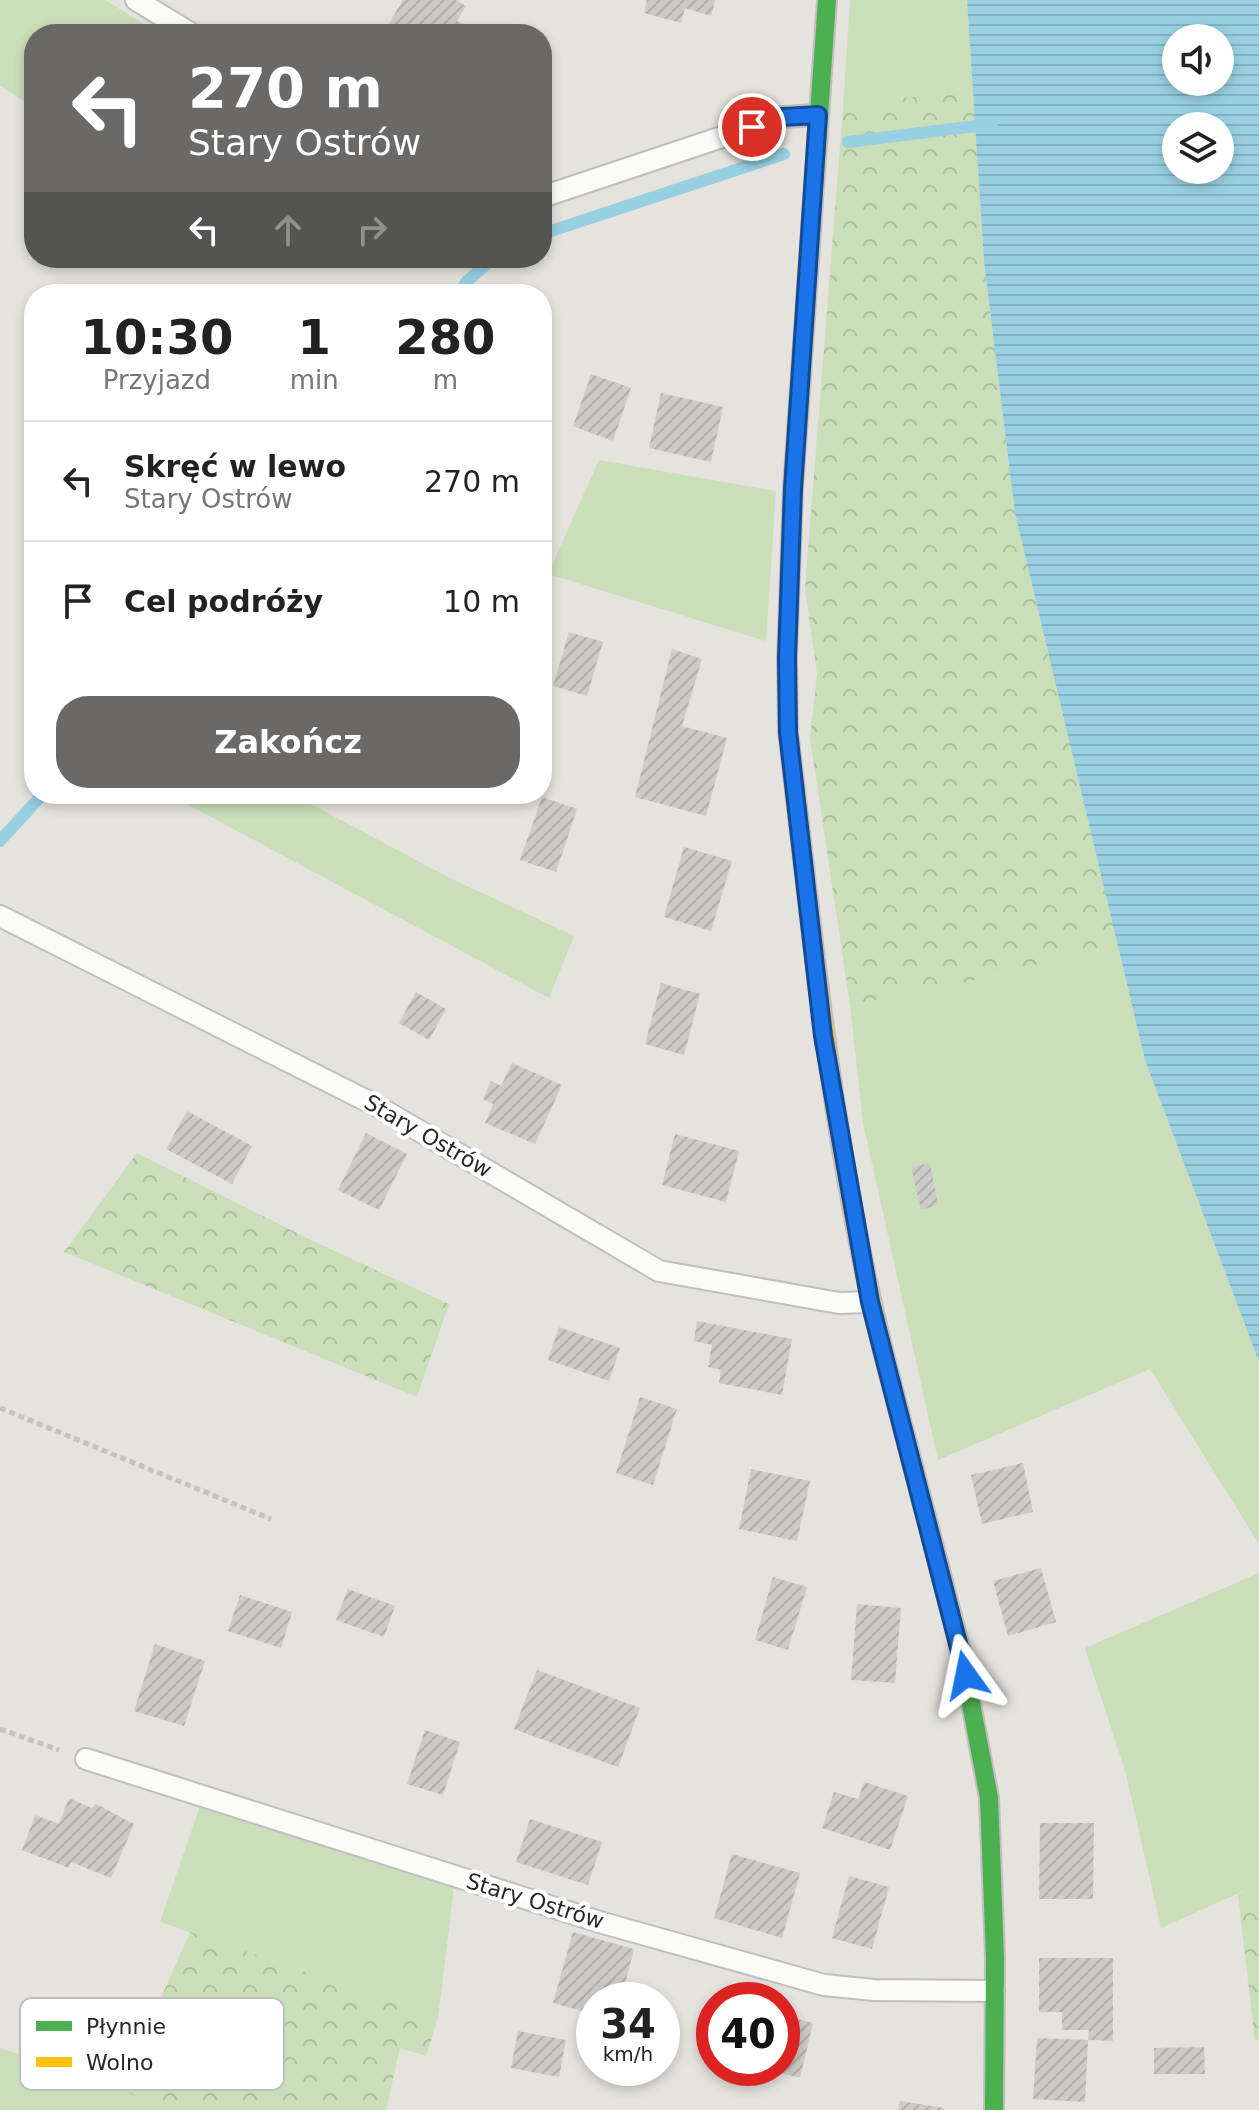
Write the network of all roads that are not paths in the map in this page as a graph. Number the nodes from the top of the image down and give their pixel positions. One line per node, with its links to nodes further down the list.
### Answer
1 (136, 0): 3 (lane)
2 (827, 0): 4 (street)
3 (176, 24)
4 (818, 115): 5 (lane); 7 (street)
5 (552, 194)
6 (0, 916): 7 (lane, Stary Ostrów)
7 (870, 1302): 9 (street)
8 (86, 1759): 9 (lane, Stary Ostrów)
9 (994, 1991): 10 (street)
10 (994, 2110)

